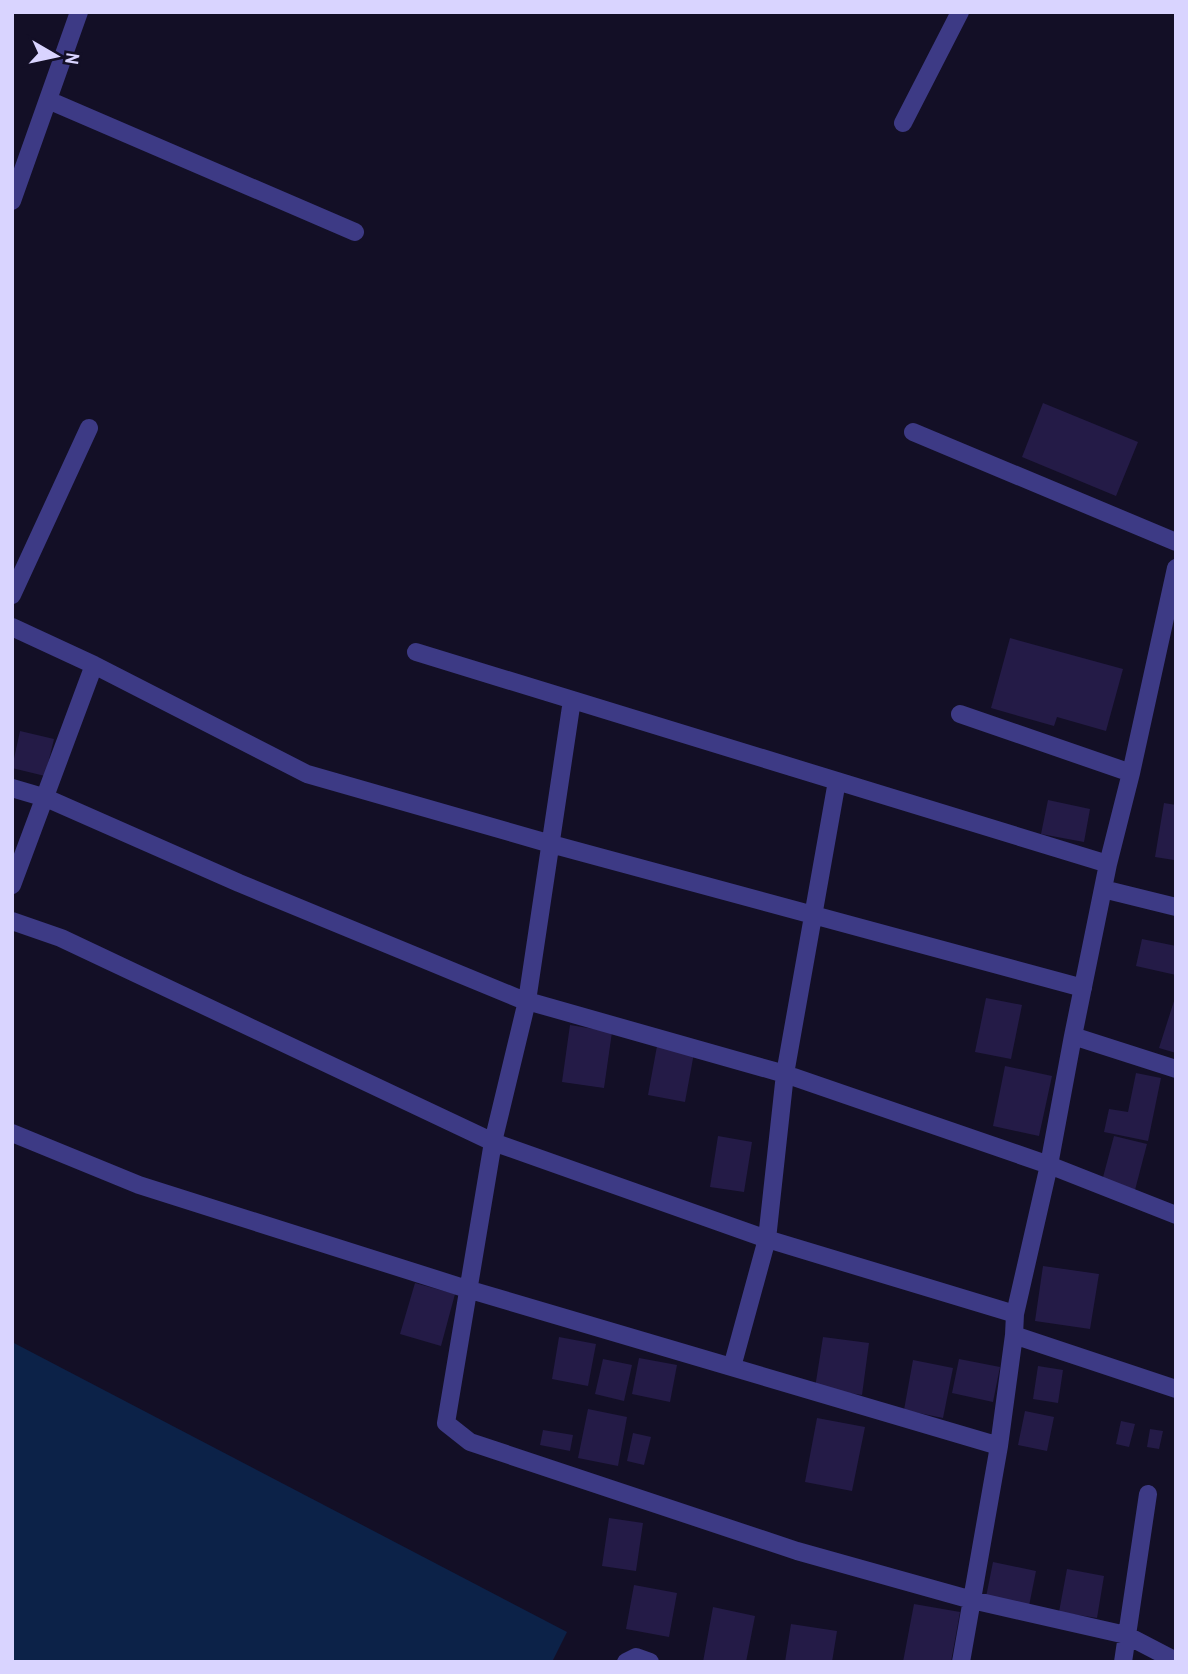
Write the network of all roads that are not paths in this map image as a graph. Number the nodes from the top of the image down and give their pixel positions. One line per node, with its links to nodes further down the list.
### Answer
1 (79, 12): 3 (street)
2 (960, 12): 4 (street)
3 (48, 100): 5 (street); 7 (street)
4 (903, 123)
5 (17, 169): 6 (street)
6 (12, 201)
7 (355, 232)
8 (89, 428): 12 (street)
9 (913, 432): 10 (street)
10 (1176, 542)
11 (1176, 568): 18 (street)
12 (12, 595)
13 (12, 627): 15 (street)
14 (416, 652): 16 (street)
15 (94, 665): 21 (street); 22 (street)
16 (572, 700): 19 (street); 22 (street)
17 (960, 714): 18 (street)
18 (1131, 773): 23 (street)
19 (837, 781): 23 (street); 27 (street)
20 (12, 788): 21 (street)
21 (46, 798): 24 (street); 30 (street)
22 (551, 844): 27 (street); 30 (street)
23 (1108, 864): 25 (street)
24 (12, 885)
25 (1103, 889): 26 (street); 29 (street)
26 (1176, 907)
27 (814, 914): 29 (street); 33 (street)
28 (12, 921): 35 (street)
29 (1083, 988): 31 (street)
30 (527, 1001): 33 (street); 35 (street)
31 (1073, 1036): 32 (street); 36 (street)
32 (1176, 1069)
33 (785, 1074): 36 (street); 38 (street)
34 (12, 1133): 39 (street)
35 (494, 1142): 38 (street); 39 (street)
36 (1049, 1165): 37 (street); 40 (street)
37 (1176, 1215)
38 (767, 1239): 40 (street); 42 (street)
39 (467, 1289): 42 (street); 46 (street)
40 (1015, 1314): 41 (street)
41 (1014, 1335): 43 (street); 44 (street)
42 (732, 1367): 44 (street)
43 (1176, 1389)
44 (999, 1446): 46 (street)
45 (1148, 1494): 47 (street)
46 (972, 1600): 47 (street); 51 (street)
47 (1126, 1635): 48 (street); 52 (street)
48 (1176, 1661)
49 (626, 1662): 50 (street)
50 (650, 1662)
51 (961, 1662)
52 (1123, 1662)

